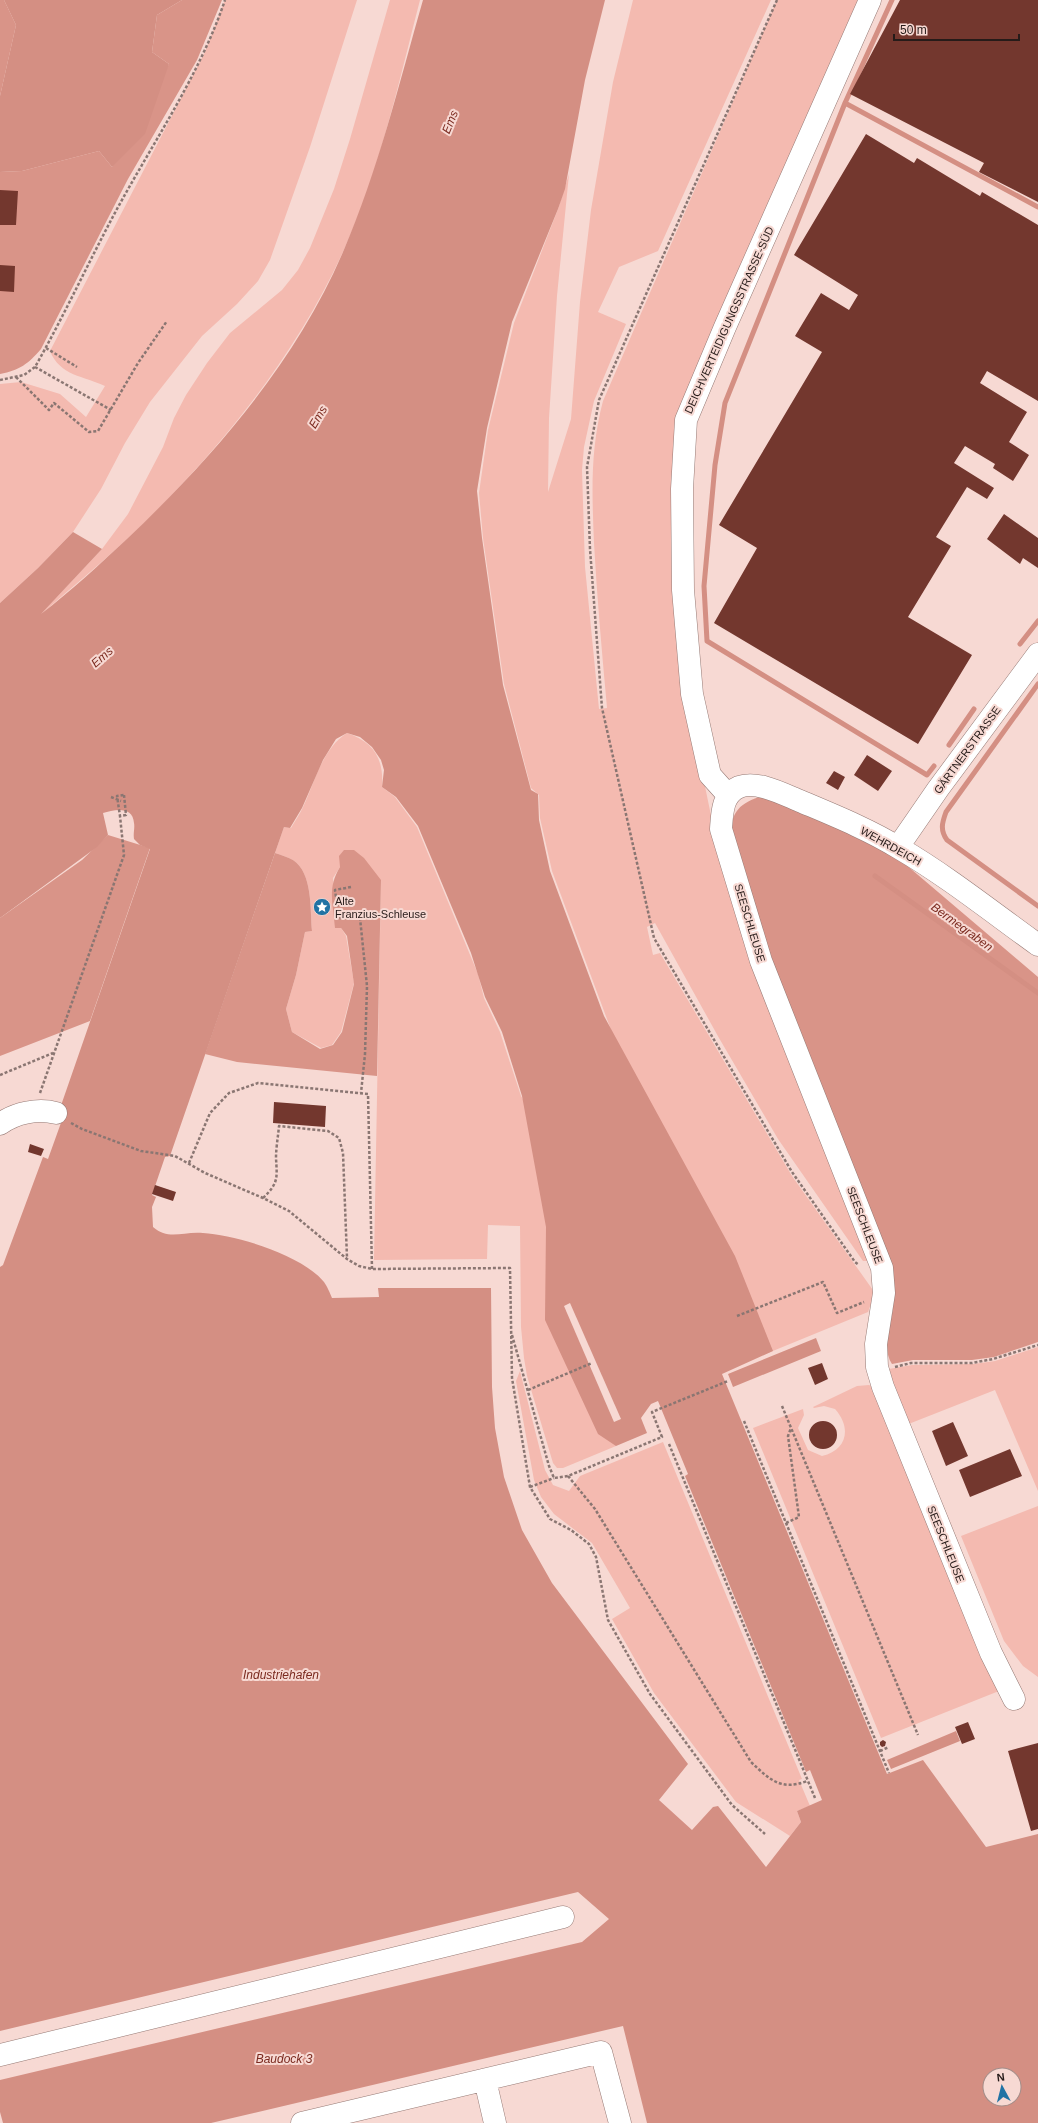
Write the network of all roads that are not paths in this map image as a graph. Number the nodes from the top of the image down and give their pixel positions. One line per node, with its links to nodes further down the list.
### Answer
1 (870, 0): 3 (street, DEICHVERTEIDIGUNGSSTRASSE-SÜD)
2 (1038, 654): 4 (street, GÄRTNERSTRASSE)
3 (728, 795): 4 (street, WEHRDEICH); 8 (street, SEESCHLEUSE)
4 (898, 847): 5 (street, WEHRDEICH)
5 (1038, 945)
6 (56, 1112): 7 (street)
7 (0, 1124)
8 (1014, 1699)
9 (563, 1917): 10 (street)
10 (0, 2055)
11 (485, 2080): 12 (street); 14 (street); 15 (street)
12 (327, 2120): 13 (street)
13 (302, 2123)
14 (495, 2123)
15 (620, 2123)

